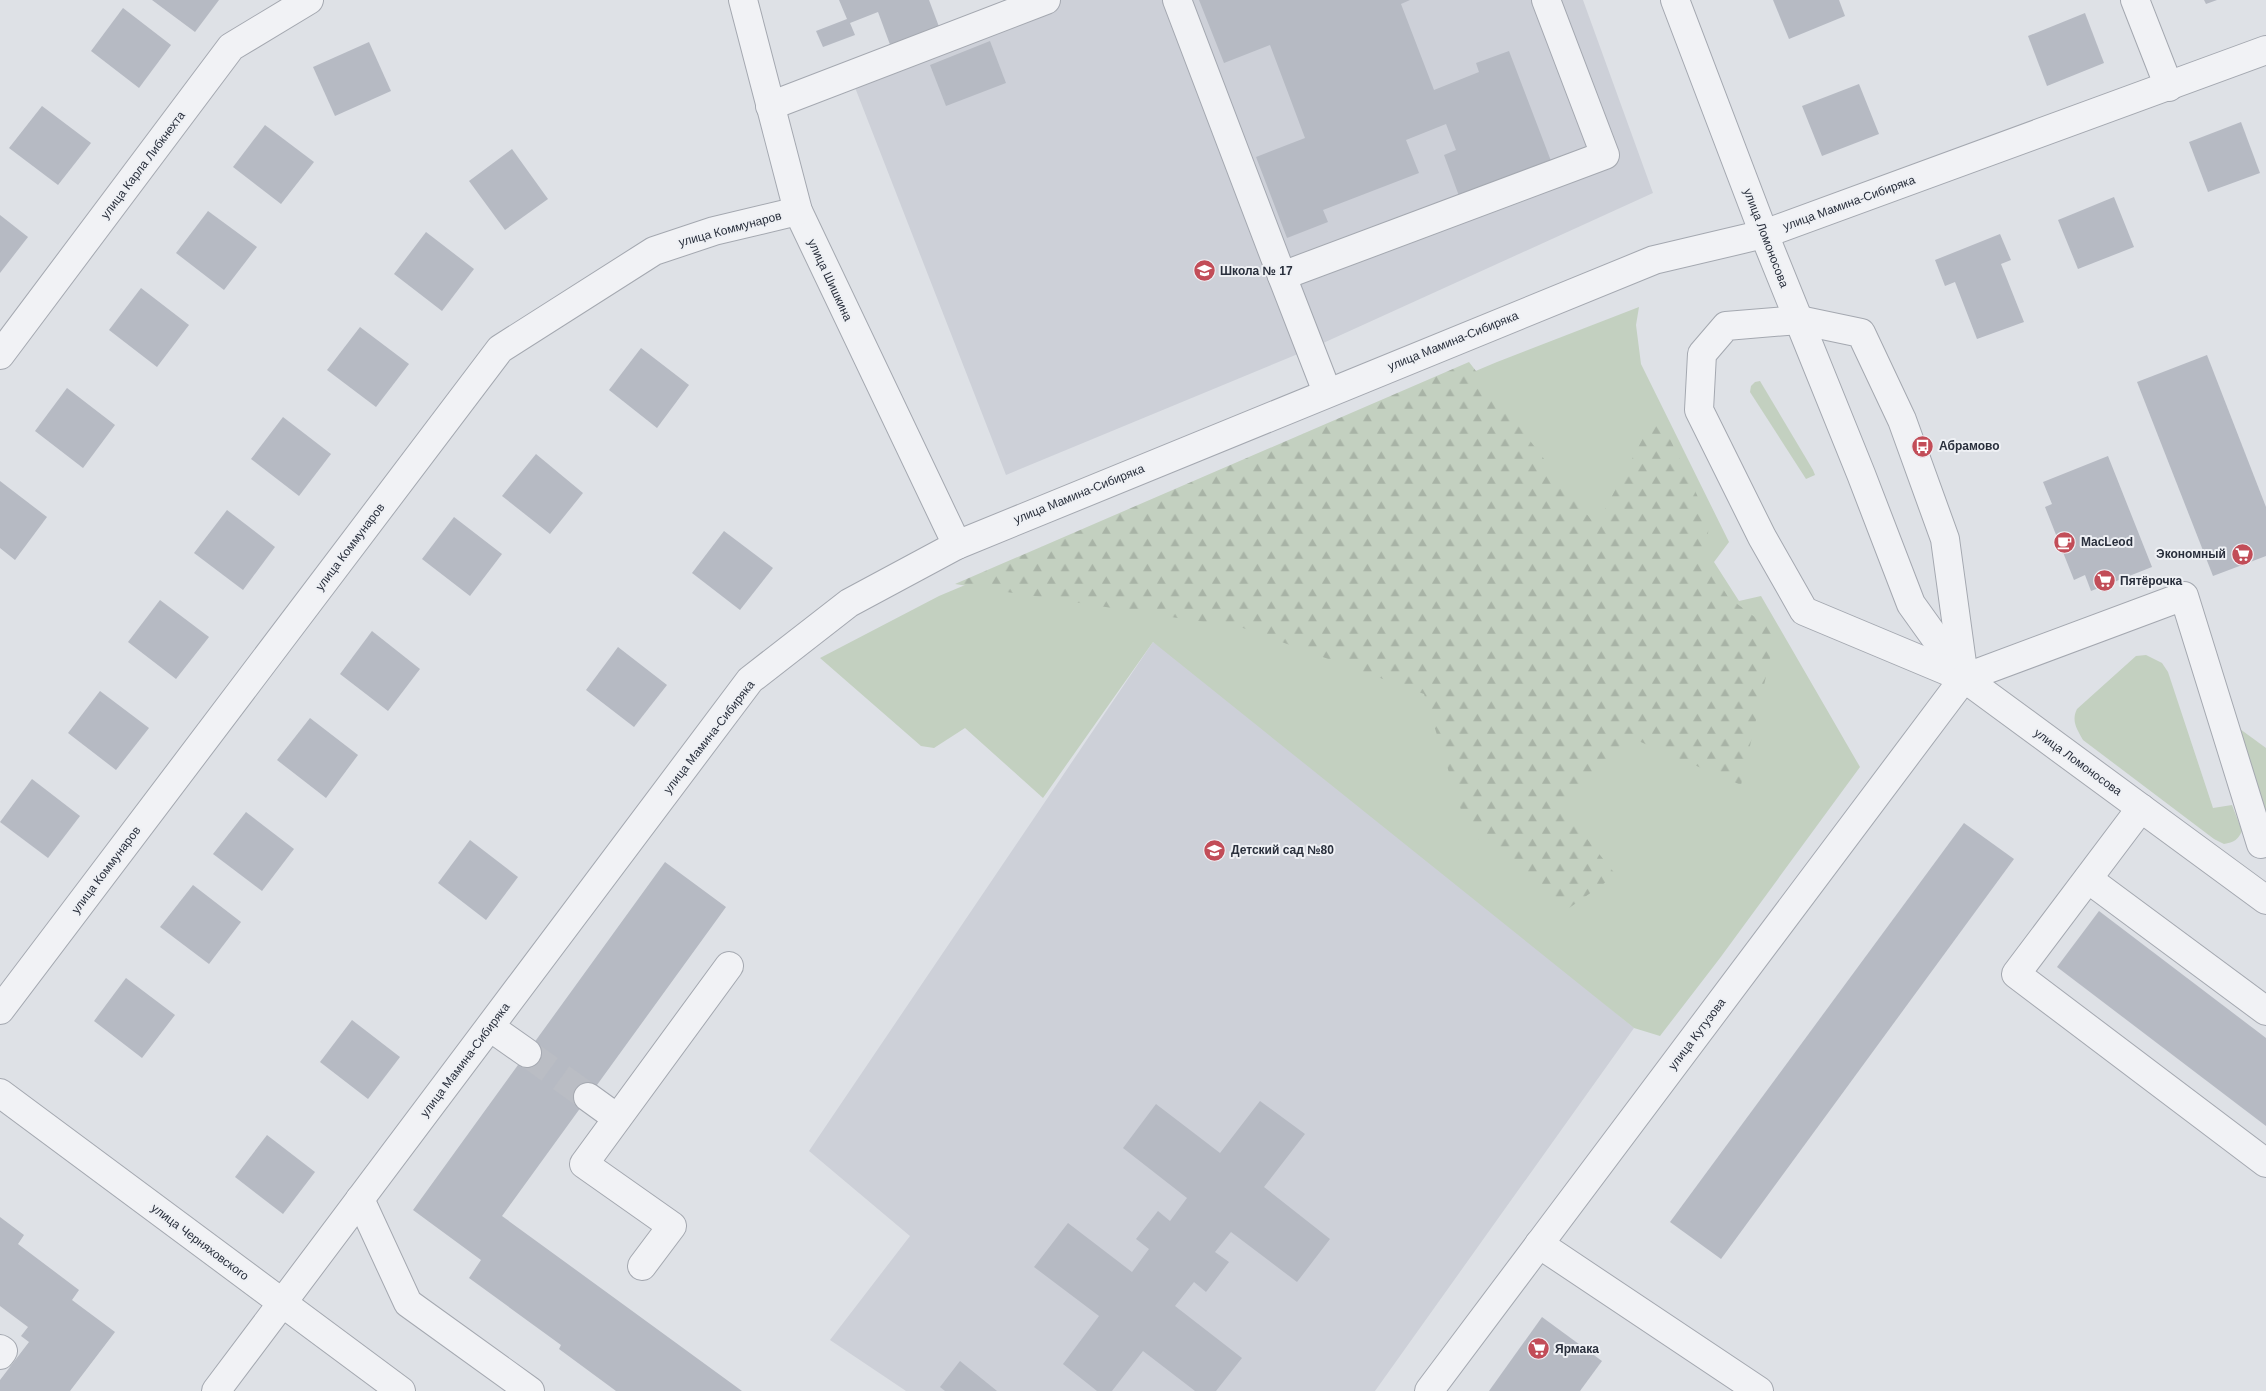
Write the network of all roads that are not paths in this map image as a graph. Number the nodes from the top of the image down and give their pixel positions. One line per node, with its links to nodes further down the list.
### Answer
1 (309, 0): 15 (street, улица Карла Либкнехта)
2 (743, 0): 10 (street, улица Шишкина)
3 (1046, 0): 10 (street)
4 (1177, 0): 13 (street)
5 (1546, 0): 13 (street)
6 (1675, 0): 12 (street, улица Ломоносова)
7 (2135, 0): 9 (street)
8 (2266, 50): 9 (street, улица Мамина-Сибиряка)
9 (2168, 87): 12 (street, улица Мамина-Сибиряка)
10 (770, 106): 11 (street, улица Шишкина)
11 (798, 211): 17 (street, улица Шишкина); 25 (street, улица Коммунаров)
12 (1764, 234): 14 (street, улица Ломоносова); 16 (street, улица Мамина-Сибиряка)
13 (1282, 276): 16 (street)
14 (1799, 320): 18 (street, улица Ломоносова); 18 (street); 18 (street)
15 (0, 355)
16 (1327, 392): 17 (street, улица Мамина-Сибиряка)
17 (957, 545): 27 (street, улица Мамина-Сибиряка)
18 (1964, 678): 19 (street, улица Ломоносова); 20 (street); 34 (street, улица Кутузова)
19 (2141, 808): 21 (street, улица Ломоносова); 22 (street)
20 (2264, 841): 21 (street)
21 (2237, 878): 23 (street, улица Ломоносова)
22 (2088, 879): 26 (street); 32 (street)
23 (2266, 900)
24 (729, 966): 31 (street)
25 (0, 1010)
26 (2266, 1011)
27 (490, 1027): 28 (street); 33 (street, улица Мамина-Сибиряка)
28 (527, 1053)
29 (0, 1093): 36 (street, улица Черняховского)
30 (588, 1098): 31 (street)
31 (617, 1118): 35 (street)
32 (2266, 1163)
33 (360, 1199): 36 (street, улица Мамина-Сибиряка); 41 (street)
34 (1539, 1244): 42 (street, улица Кутузова); 43 (street)
35 (642, 1266)
36 (282, 1303): 39 (street, улица Мамина-Сибиряка); 40 (street, улица Черняховского)
37 (0, 1349): 38 (street)
38 (0, 1355)
39 (216, 1391)
40 (400, 1391)
41 (530, 1391)
42 (1429, 1391)
43 (1759, 1391)

